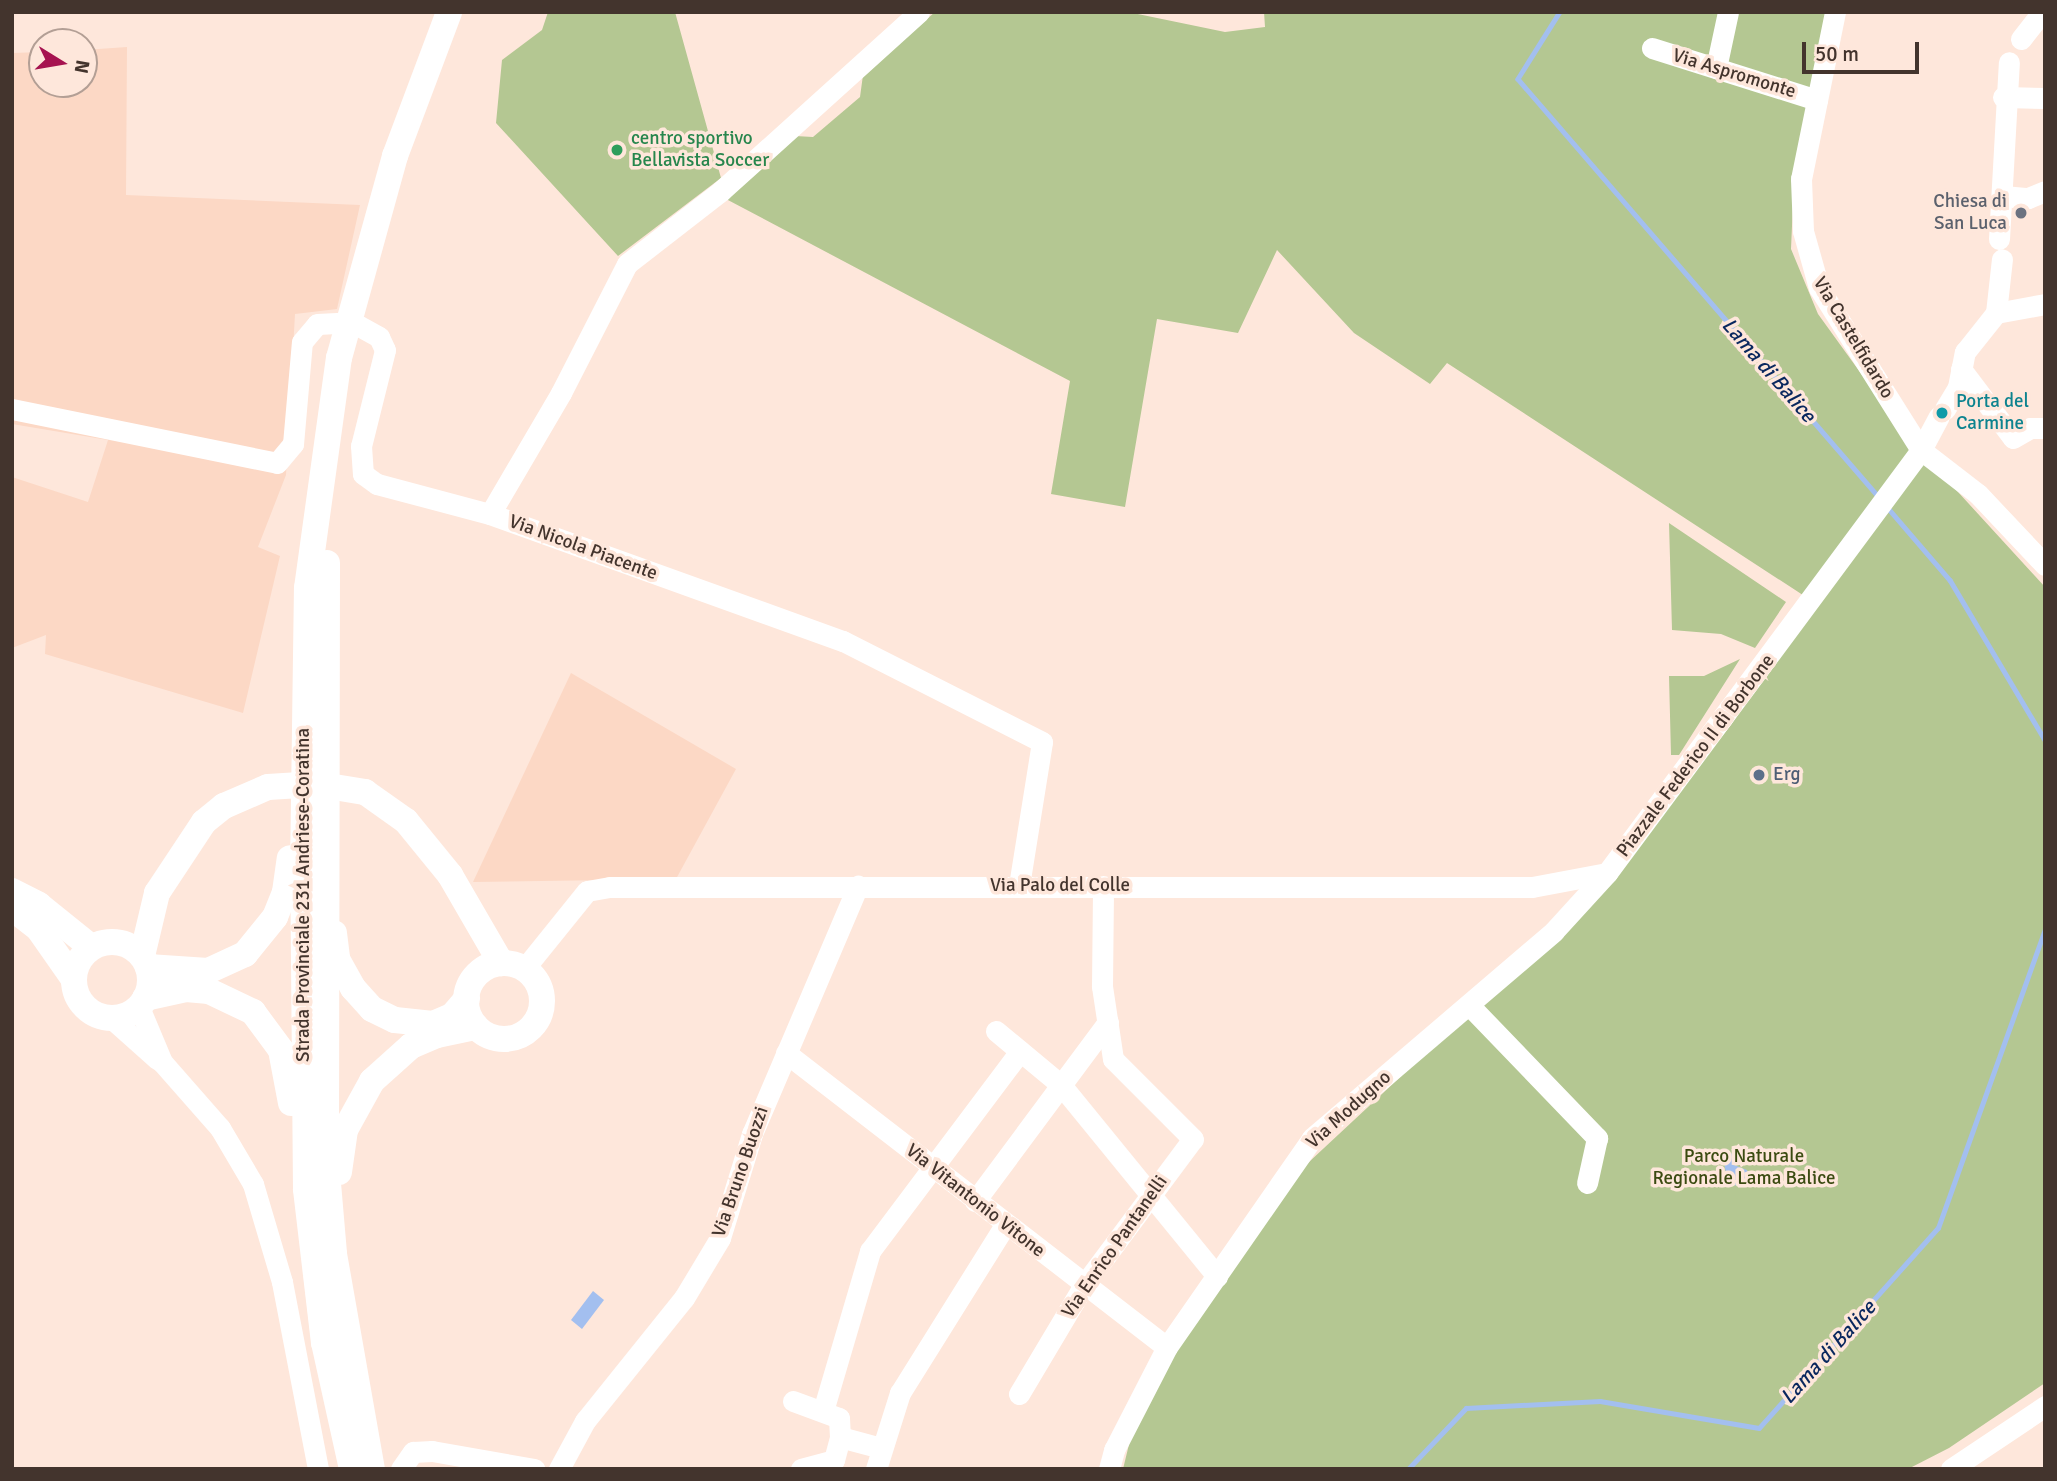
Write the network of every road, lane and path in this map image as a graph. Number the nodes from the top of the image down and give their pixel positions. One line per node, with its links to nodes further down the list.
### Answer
1 (449, 12): 17 (main road, Strada Provinciale 231 Andriese-Coratina)
2 (919, 12): 22 (street, Via Nicola Piacente)
3 (1728, 12): 9 (street)
4 (1835, 12): 12 (street, Via Castelfidardo)
5 (2042, 12): 6 (street)
6 (2021, 39)
7 (1652, 48): 9 (street, Via Aspromonte)
8 (2008, 62): 10 (street)
9 (1716, 68): 12 (street, Via Aspromonte)
10 (2003, 97): 11 (street); 14 (street)
11 (2045, 98)
12 (1817, 100): 21 (street, Via Castelfidardo)
13 (2045, 191): 14 (street)
14 (2003, 196): 16 (street)
15 (2045, 303): 16 (street)
16 (1996, 313): 18 (street, Piazzale Federico II di Borbone)
17 (352, 322): 19 (street); 22 (street); 24 (main road, Strada Provinciale 231 Andriese-Coratina); 25 (main road, Strada Provinciale 231 Andriese-Coratina)
18 (1963, 361): 20 (street); 21 (street, Piazzale Federico II di Borbone)
19 (12, 409)
20 (2045, 428)
21 (1921, 450): 23 (street); 26 (street, Piazzale Federico II di Borbone)
22 (490, 514): 27 (street, Via Nicola Piacente)
23 (2045, 565)
24 (307, 588): 36 (main road); 66 (main road, Strada Provinciale 231 Andriese-Coratina)
25 (324, 650): 39 (main road); 62 (main road, Strada Provinciale 231 Andriese-Coratina)
26 (1607, 873): 30 (street, Via Palo del Colle); 34 (street, Via Modugno)
27 (1019, 885): 28 (street, Via Palo del Colle); 29 (street, Via Palo del Colle)
28 (858, 886): 37 (street, Via Palo del Colle); 47 (street, Via Bruno Buozzi)
29 (1103, 886): 30 (street, Via Palo del Colle); 43 (street)
30 (1532, 887): 34 (street, Via Palo del Colle)
31 (12, 891): 35 (main road)
32 (157, 893): 35 (main road); 36 (main road); 37 (main road)
33 (12, 908): 38 (main road)
34 (1569, 915): 41 (street, Via Modugno)
35 (98, 945): 36 (main road); 38 (main road)
36 (145, 961): 40 (main road)
37 (511, 970): 39 (main road); 44 (main road)
38 (73, 978): 42 (main road)
39 (467, 999): 44 (main road)
40 (142, 1002): 42 (main road); 48 (street); 66 (main road)
41 (1469, 1004): 51 (street); 55 (street, Via Modugno)
42 (111, 1018): 48 (street)
43 (1108, 1022): 49 (street); 52 (street, Via Enrico Pantanelli)
44 (476, 1027): 62 (main road)
45 (996, 1031): 46 (street)
46 (1020, 1051): 49 (street); 50 (street)
47 (786, 1053): 50 (street, Via Vitantonio Vitone); 70 (street, Via Bruno Buozzi)
48 (162, 1062): 65 (street)
49 (1061, 1085): 52 (street); 53 (street)
50 (929, 1167): 53 (street, Via Vitantonio Vitone); 61 (street)
51 (1587, 1183)
52 (1150, 1194): 55 (street); 56 (street, Via Enrico Pantanelli)
53 (975, 1201): 54 (street, Via Vitantonio Vitone)
54 (1005, 1225): 56 (street, Via Vitantonio Vitone); 64 (street)
55 (1217, 1276): 57 (street, Via Modugno)
56 (1084, 1284): 57 (street, Via Vitantonio Vitone); 58 (street, Via Enrico Pantanelli)
57 (1167, 1347): 73 (street, Via Modugno)
58 (1019, 1394)
59 (793, 1401): 61 (street)
60 (2045, 1406): 74 (street)
61 (823, 1411): 63 (street)
62 (365, 1432): 67 (main road, Strada Provinciale 231 Andriese-Coratina)
63 (840, 1437): 64 (street); 71 (street)
64 (881, 1448): 72 (street)
65 (318, 1469)
66 (351, 1469)
67 (372, 1469)
68 (401, 1469): 69 (street)
69 (534, 1469)
70 (559, 1469)
71 (801, 1469)
72 (876, 1469)
73 (1109, 1469)
74 (1951, 1469)

